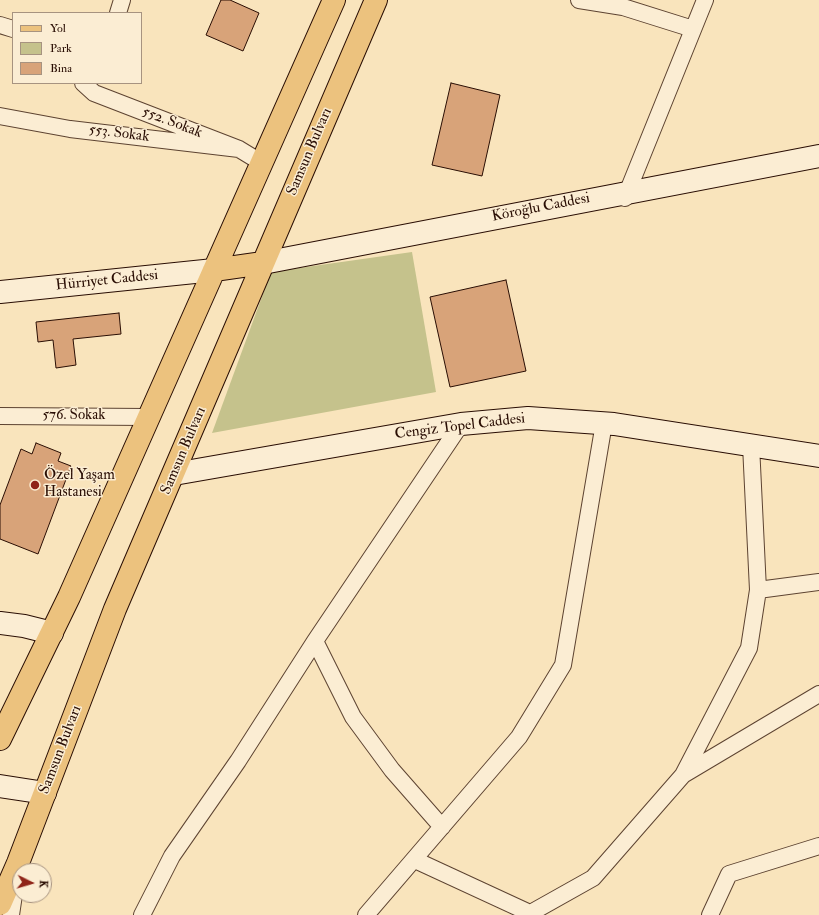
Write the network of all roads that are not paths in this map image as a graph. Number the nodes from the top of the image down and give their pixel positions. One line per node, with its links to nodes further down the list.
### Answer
1 (122, 0): 6 (street)
2 (334, 0): 14 (main road)
3 (376, 0): 16 (main road, Samsun Bulvarı)
4 (579, 0): 9 (street)
5 (705, 0): 9 (street)
6 (118, 12)
7 (0, 25): 8 (street)
8 (12, 29)
9 (693, 29): 15 (street)
10 (91, 86): 12 (street, 552. Sokak)
11 (0, 116): 12 (street, 553. Sokak)
12 (239, 148): 14 (street, 552. Sokak)
13 (819, 156): 15 (street, Köroğlu Caddesi)
14 (262, 163): 17 (main road)
15 (627, 195): 16 (street, Köroğlu Caddesi)
16 (263, 263): 17 (main road); 25 (main road, Samsun Bulvarı)
17 (214, 270): 18 (street, Hürriyet Caddesi); 19 (main road)
18 (0, 292)
19 (148, 417): 20 (street, 576. Sokak); 29 (main road)
20 (1, 420)
21 (604, 423): 22 (street, Cengiz Topel Caddesi); 23 (street, Cengiz Topel Caddesi); 36 (street)
22 (461, 424): 25 (street, Cengiz Topel Caddesi); 30 (street)
23 (751, 445): 24 (street, Cengiz Topel Caddesi); 27 (street)
24 (819, 456)
25 (174, 474): 35 (main road, Samsun Bulvarı)
26 (819, 582): 27 (street)
27 (758, 590): 33 (street)
28 (0, 623): 29 (street)
29 (52, 633): 32 (main road)
30 (315, 641): 36 (street); 44 (street)
31 (819, 694): 33 (street)
32 (0, 739)
33 (683, 775): 46 (street)
34 (0, 786): 35 (street)
35 (45, 793): 39 (main road, Samsun Bulvarı)
36 (442, 827): 38 (street)
37 (819, 846): 47 (street)
38 (415, 860): 45 (street); 46 (street)
39 (18, 863)
40 (12, 877): 42 (main road, Samsun Bulvarı)
41 (13, 903): 43 (street)
42 (0, 904)
43 (11, 915)
44 (142, 915)
45 (366, 915)
46 (530, 915)
47 (710, 915)

